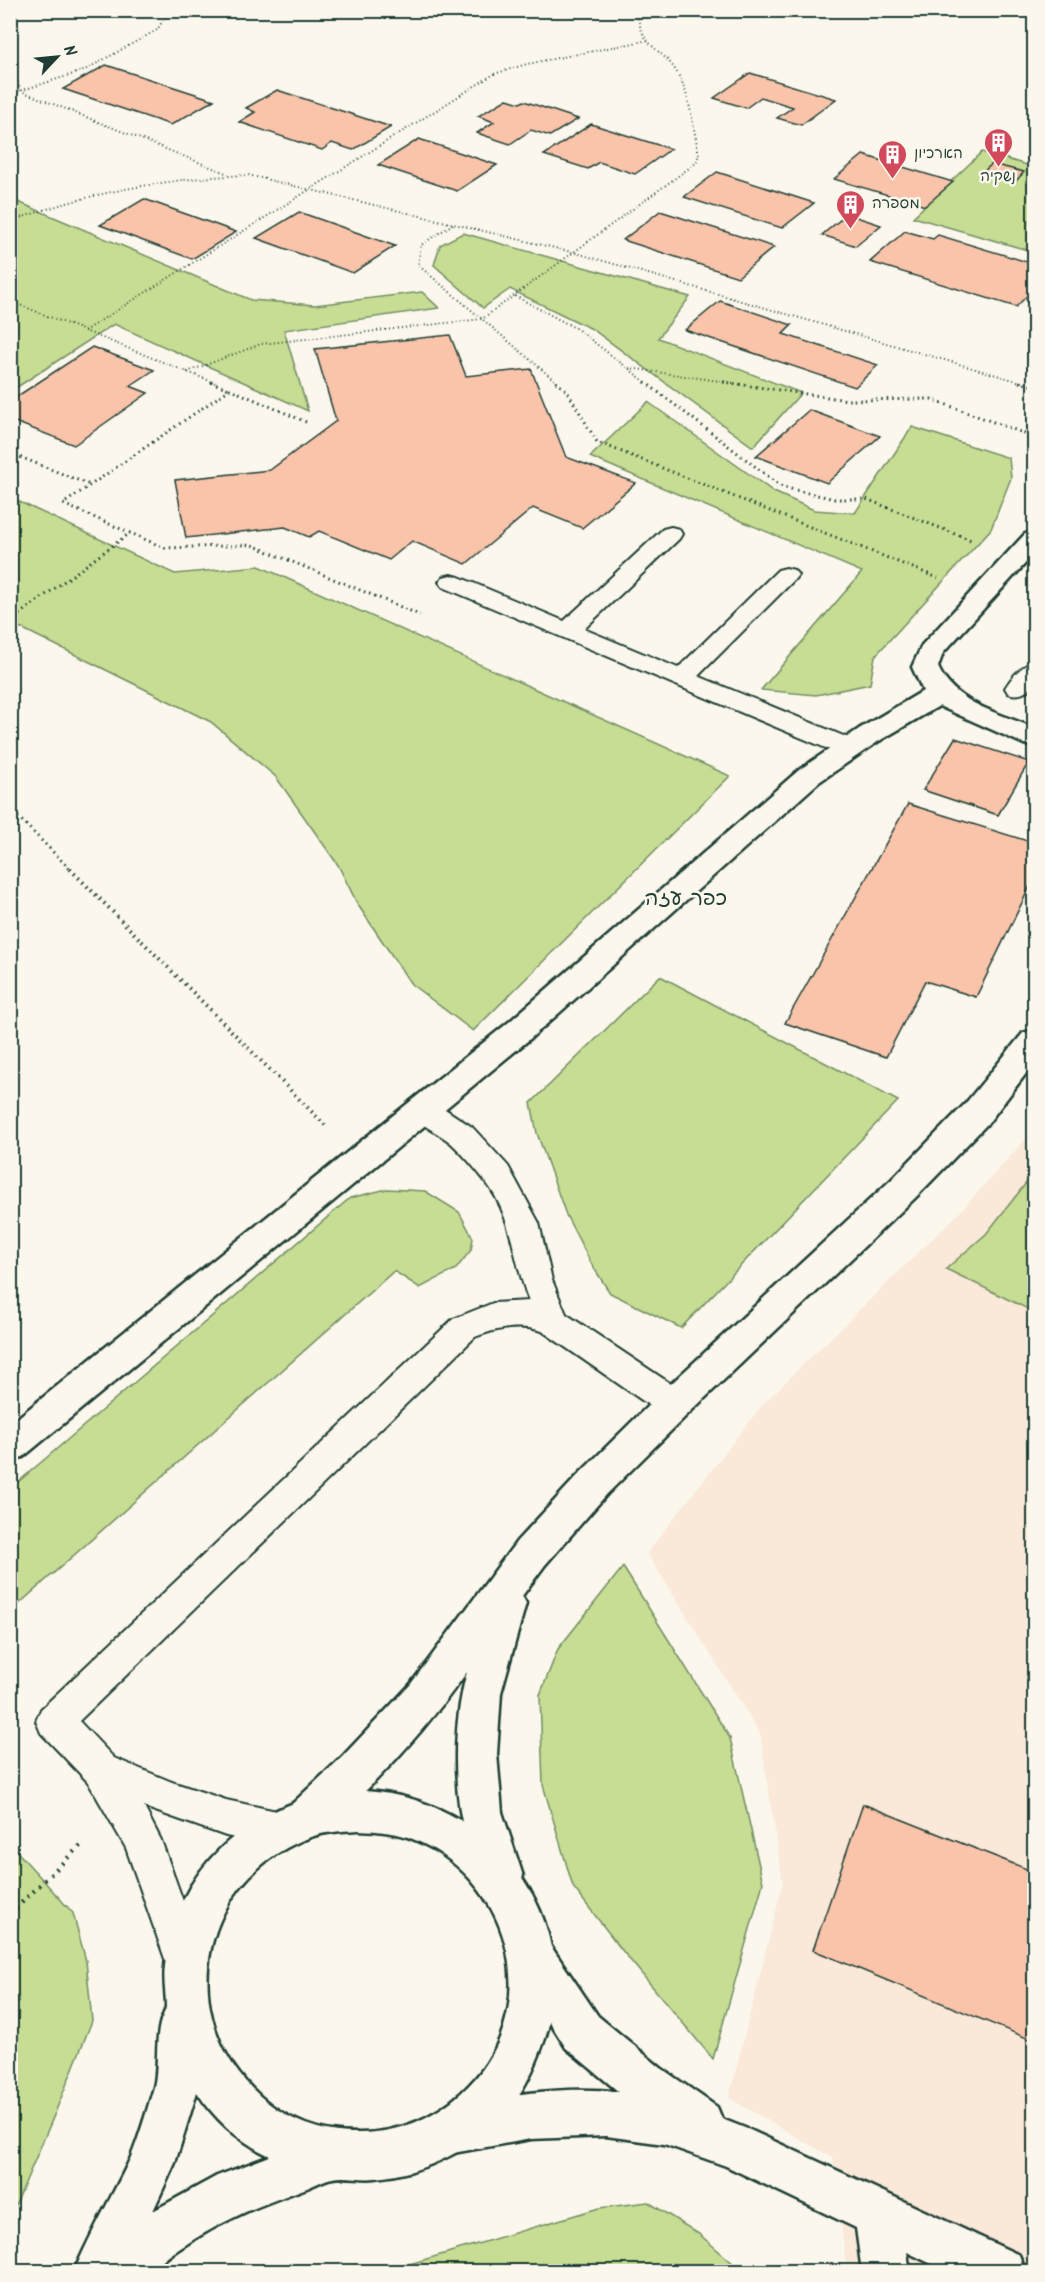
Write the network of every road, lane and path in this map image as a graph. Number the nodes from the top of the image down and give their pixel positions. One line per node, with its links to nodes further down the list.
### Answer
1 (170, 10): 5 (path)
2 (637, 10): 3 (path)
3 (644, 41): 8 (path); 11 (path)
4 (10, 64): 5 (path)
5 (21, 91): 6 (path); 7 (path)
6 (10, 94)
7 (228, 174): 8 (path); 9 (path)
8 (312, 190): 10 (path); 15 (path)
9 (10, 222)
10 (453, 224): 11 (path); 14 (path)
11 (576, 253): 12 (path); 18 (path)
12 (515, 296): 14 (path); 16 (path)
13 (10, 301): 15 (path)
14 (482, 320): 17 (path); 29 (path)
15 (84, 331): 17 (path)
16 (628, 368): 21 (path); 26 (path)
17 (187, 372): 19 (path)
18 (1035, 386)
19 (230, 389): 20 (path); 23 (path)
20 (306, 422)
21 (1035, 437)
22 (10, 453): 23 (path)
23 (90, 485): 24 (path)
24 (130, 533): 30 (path); 31 (path)
25 (671, 534): 32 (lane)
26 (1026, 549): 29 (street)
27 (786, 575): 34 (lane)
28 (451, 582): 32 (lane)
29 (983, 595): 36 (street)
30 (427, 618)
31 (10, 621)
32 (567, 631): 34 (lane)
33 (1035, 669): 35 (lane)
34 (682, 678): 38 (lane)
35 (1017, 688)
36 (940, 693): 37 (street); 38 (street)
37 (1035, 738)
38 (849, 748): 41 (street)
39 (10, 809): 42 (path)
40 (1035, 1041): 44 (street)
41 (423, 1109): 42 (street); 43 (lane)
42 (360, 1161): 45 (street)
43 (553, 1322): 44 (lane); 47 (lane)
44 (674, 1404): 46 (street)
45 (10, 1446)
46 (514, 1578): 49 (street); 50 (street)
47 (102, 1770): 48 (lane); 49 (lane)
48 (122, 1804): 51 (path); 53 (lane)
49 (293, 1825): 50 (street); 53 (street)
50 (502, 1876): 52 (street)
51 (10, 1914)
52 (531, 1954): 54 (street); 55 (street)
53 (186, 1980): 56 (street); 58 (street)
54 (444, 2131): 55 (street); 56 (street)
55 (734, 2146): 57 (street)
56 (327, 2157): 59 (street)
57 (877, 2213): 60 (street); 61 (street)
58 (98, 2271)
59 (107, 2271)
60 (886, 2271)
61 (1002, 2271)

